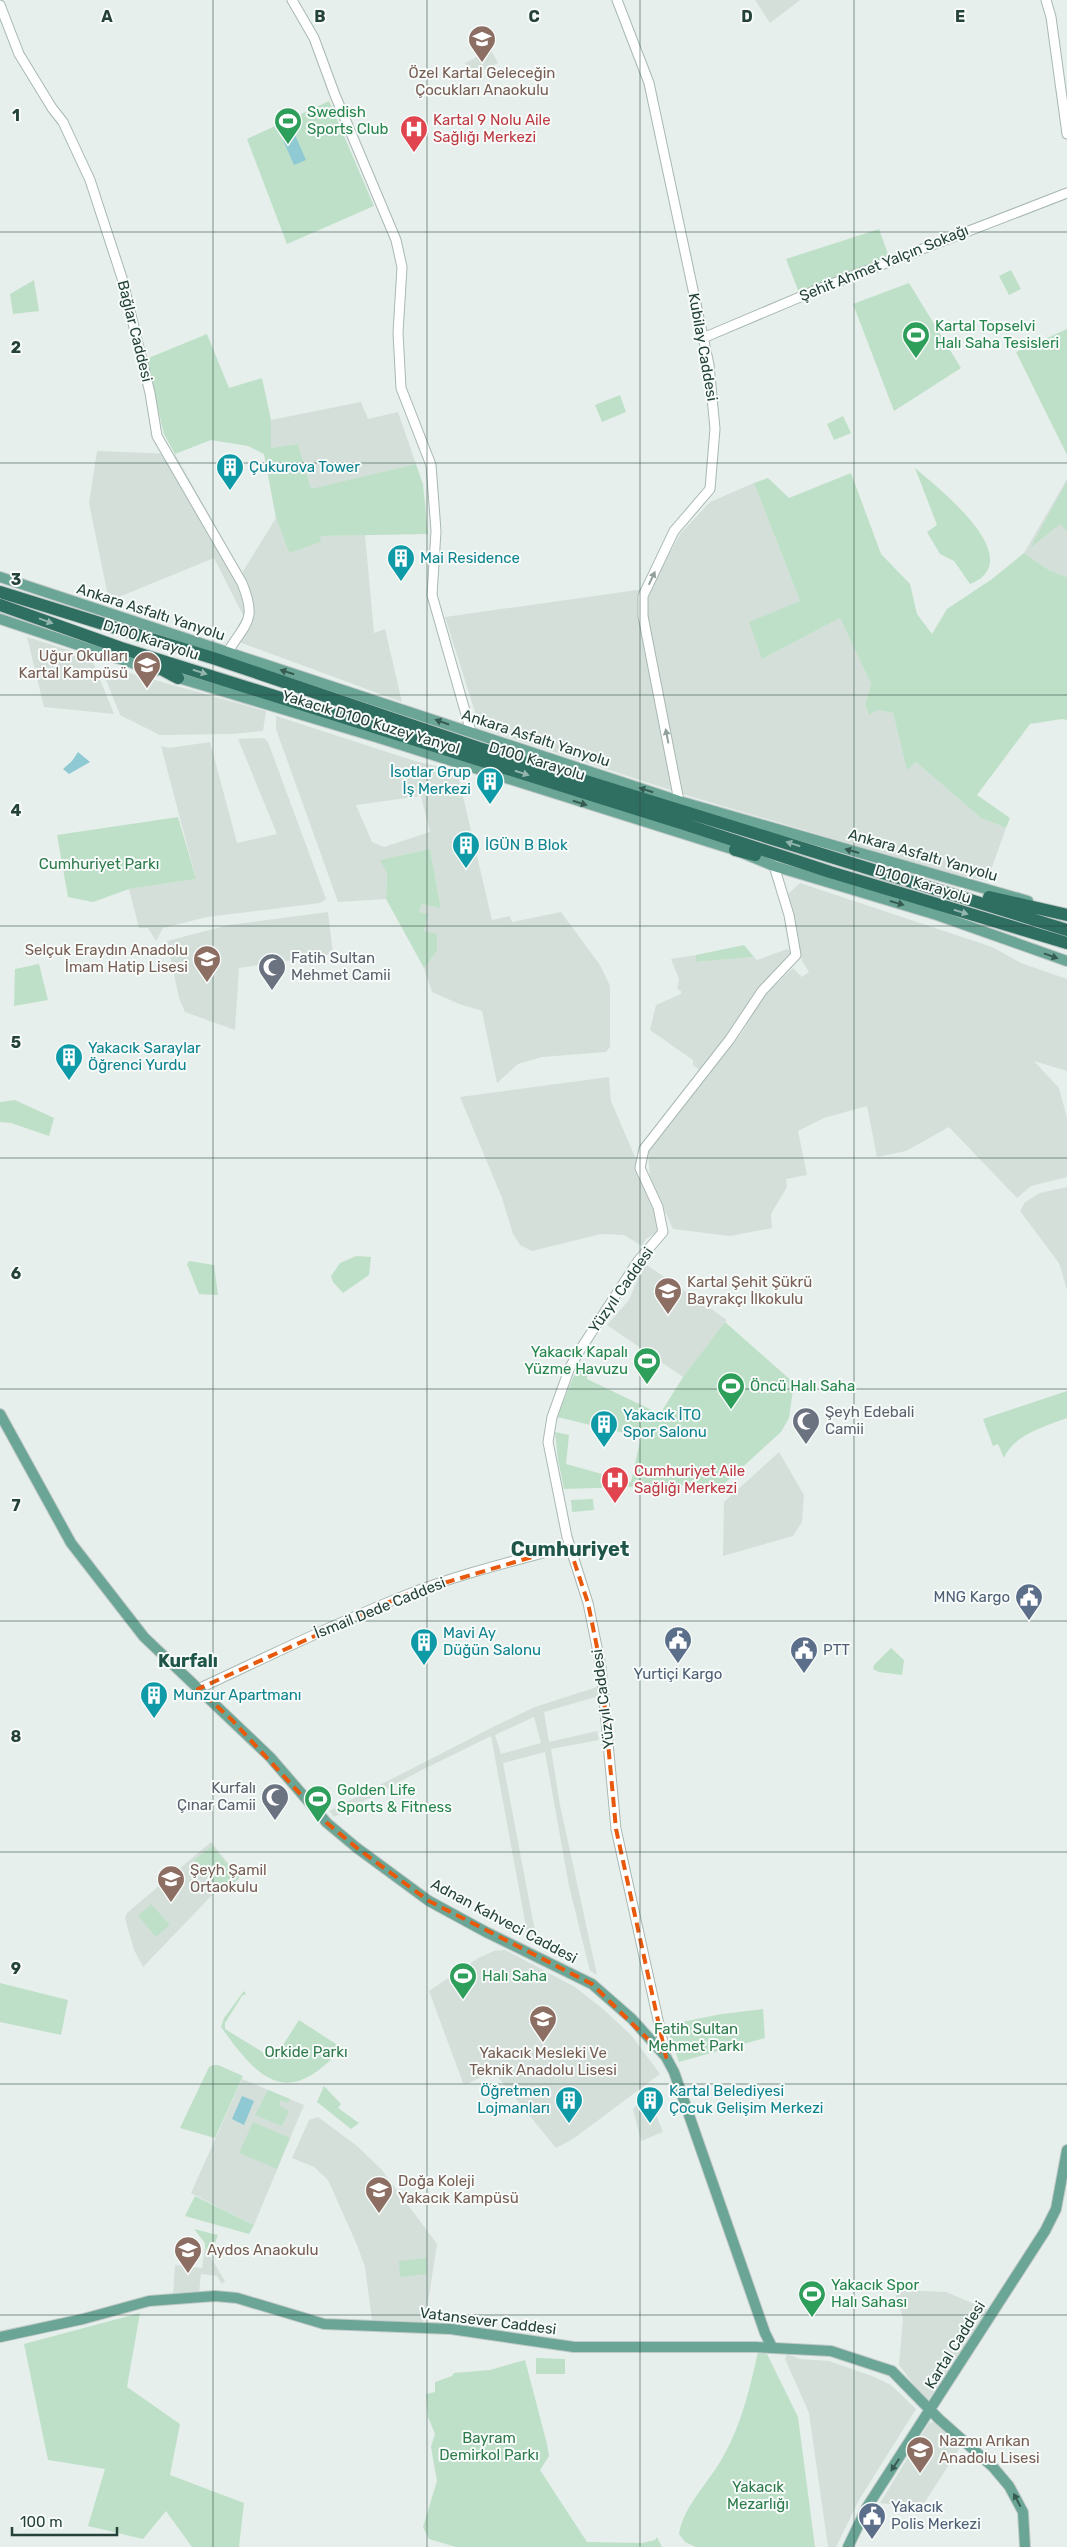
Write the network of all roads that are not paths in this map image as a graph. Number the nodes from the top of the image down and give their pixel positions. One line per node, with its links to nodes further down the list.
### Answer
1 (292, 0): 15 (street)
2 (617, 0): 7 (street, Kubilay Caddesi)
3 (1046, 0): 5 (street)
4 (0, 5): 13 (street, Bağlar Caddesi)
5 (1067, 134)
6 (1067, 192): 7 (street, Şehit Ahmet Yalçın Sokağı)
7 (702, 338): 16 (street, Kubilay Caddesi, one-way to 7)
8 (0, 577): 13 (main road, Ankara Asfaltı Yanyolu)
9 (0, 592): 17 (highway, D100 Karayolu)
10 (0, 605): 12 (highway, D100 Karayolu, one-way to 12)
11 (0, 619): 14 (main road, Yakacık D100 Kuzey Yanyol)
12 (121, 648): 14 (highway); 20 (highway, D100 Karayolu, one-way to 20)
13 (227, 653): 15 (main road, Ankara Asfaltı Yanyolu, one-way to 13)
14 (178, 678): 18 (main road, Yakacık D100 Kuzey Yanyol, one-way to 18)
15 (471, 732): 16 (main road, Ankara Asfaltı Yanyolu, one-way to 15)
16 (674, 799): 17 (highway); 22 (main road, Ankara Asfaltı Yanyolu, one-way to 16)
17 (723, 823): 21 (highway, D100 Karayolu, one-way to 17)
18 (735, 850): 19 (main road); 20 (highway)
19 (774, 866): 27 (main road, one-way to 27); 29 (street, Yüzyıl Caddesi)
20 (830, 872): 23 (highway, D100 Karayolu, one-way to 23)
21 (940, 890): 22 (highway); 24 (highway, D100 Karayolu)
22 (1067, 914)
23 (1013, 928): 25 (highway, D100 Karayolu); 26 (highway)
24 (1067, 930)
25 (1067, 943)
26 (1067, 949)
27 (1067, 961)
28 (0, 1414): 30 (main road, Adnan Kahveci Caddesi)
29 (569, 1546): 30 (street, İsmail Dede Caddesi); 31 (street, Yüzyıl Caddesi)
30 (198, 1690): 31 (main road, Adnan Kahveci Caddesi)
31 (666, 2057): 34 (main road, Adnan Kahveci Caddesi)
32 (1067, 2150): 35 (main road, Kartal Caddesi)
33 (0, 2338): 34 (main road, Vatansever Caddesi)
34 (772, 2348): 35 (main road, Vatansever Caddesi)
35 (932, 2410): 36 (main road, Kartal Caddesi, one-way to 36); 37 (main road, Vatansever Caddesi, one-way to 35)
36 (848, 2547)
37 (1024, 2547)

